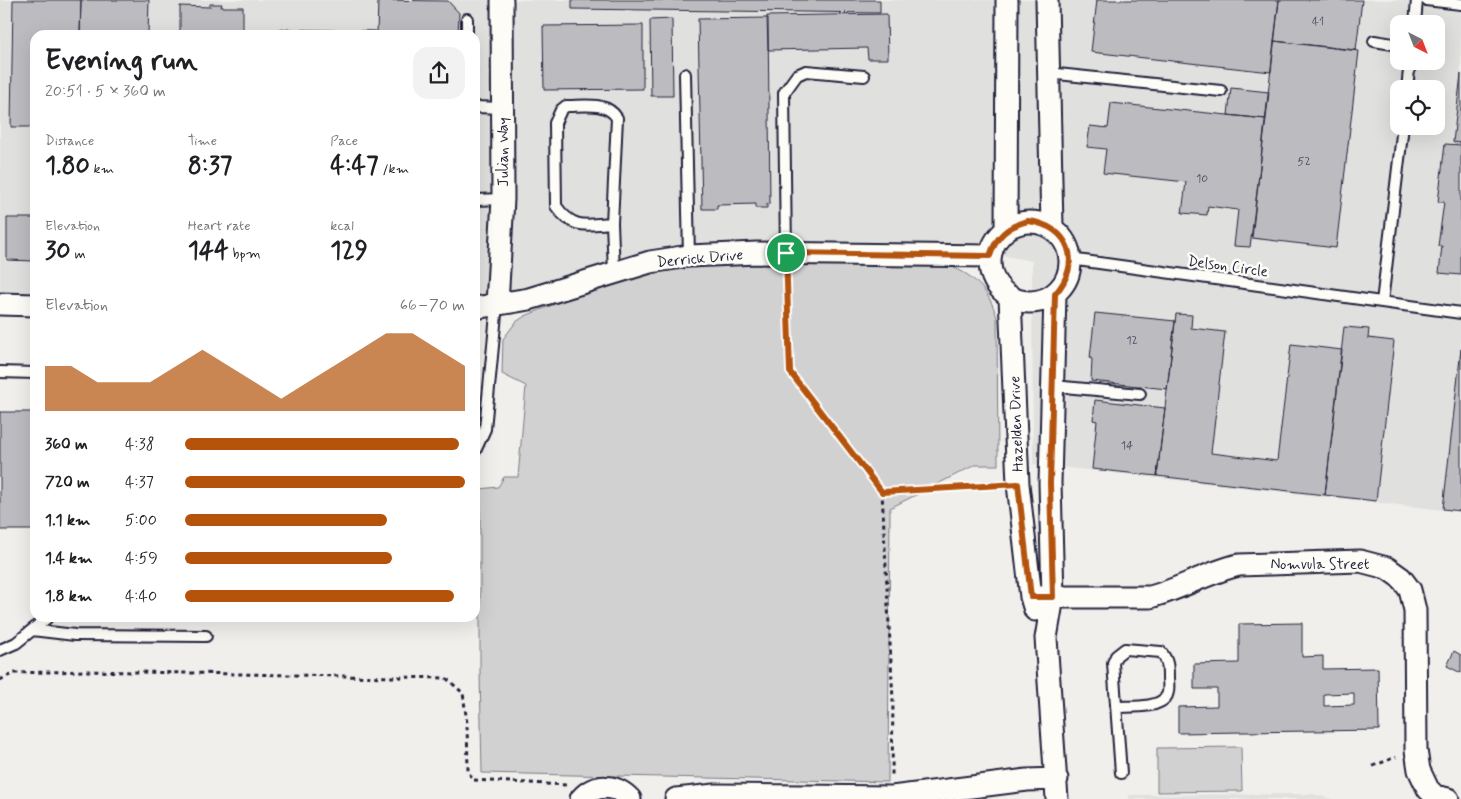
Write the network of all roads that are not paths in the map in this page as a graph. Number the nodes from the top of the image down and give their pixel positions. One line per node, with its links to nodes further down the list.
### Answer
1 (502, 0): 17 (street, Julian Way)
2 (1007, 0): 23 (street)
3 (1047, 0): 12 (street)
4 (1417, 0): 7 (lane)
5 (1426, 0): 6 (lane)
6 (1461, 4)
7 (1416, 15)
8 (466, 19): 9 (lane)
9 (467, 30)
10 (1374, 41): 11 (lane)
11 (1390, 44)
12 (1048, 73): 15 (lane); 22 (street)
13 (685, 74): 25 (lane)
14 (864, 76): 24 (lane)
15 (1221, 91)
16 (480, 107): 17 (lane)
17 (502, 108): 20 (street, Julian Way)
18 (1402, 135): 31 (lane)
19 (480, 200): 20 (lane)
20 (502, 200): 33 (street, Julian Way)
21 (612, 223): 21 (lane); 28 (lane)
22 (1052, 227): 23 (street); 27 (street)
23 (1006, 230): 26 (street)
24 (786, 253): 25 (street, Derrick Drive); 26 (street, Derrick Drive)
25 (689, 256): 28 (street, Derrick Drive)
26 (990, 256): 30 (street)
27 (1070, 259): 29 (street); 31 (lane, Delson Circle)
28 (614, 272): 33 (street, Derrick Drive)
29 (1055, 294): 30 (street); 39 (street, Hazelden Drive)
30 (1010, 297): 43 (street, Hazelden Drive)
31 (1382, 302): 36 (lane, Delson Circle)
32 (0, 304): 34 (street)
33 (497, 304): 35 (street, Derrick Drive); 41 (lane)
34 (30, 305)
35 (480, 307)
36 (1461, 313)
37 (0, 372): 38 (lane)
38 (30, 372)
39 (1053, 386): 40 (lane); 42 (street, Hazelden Drive)
40 (1140, 394)
41 (480, 440)
42 (1051, 440): 43 (street); 45 (street, Hazelden Drive)
43 (1017, 442): 44 (street, Hazelden Drive)
44 (1031, 597): 45 (street, Nomvula Street); 49 (street, Hazelden Drive)
45 (1053, 597): 49 (street, Hazelden Drive); 57 (street, Nomvula Street)
46 (42, 622): 47 (lane)
47 (32, 630): 48 (lane); 50 (lane)
48 (206, 636)
49 (1046, 638): 53 (street, Hazelden Drive)
50 (0, 650)
51 (1117, 707): 51 (lane); 52 (lane)
52 (1121, 773)
53 (1057, 789): 56 (street)
54 (583, 797): 55 (street)
55 (630, 799)
56 (676, 799)
57 (1448, 799)

